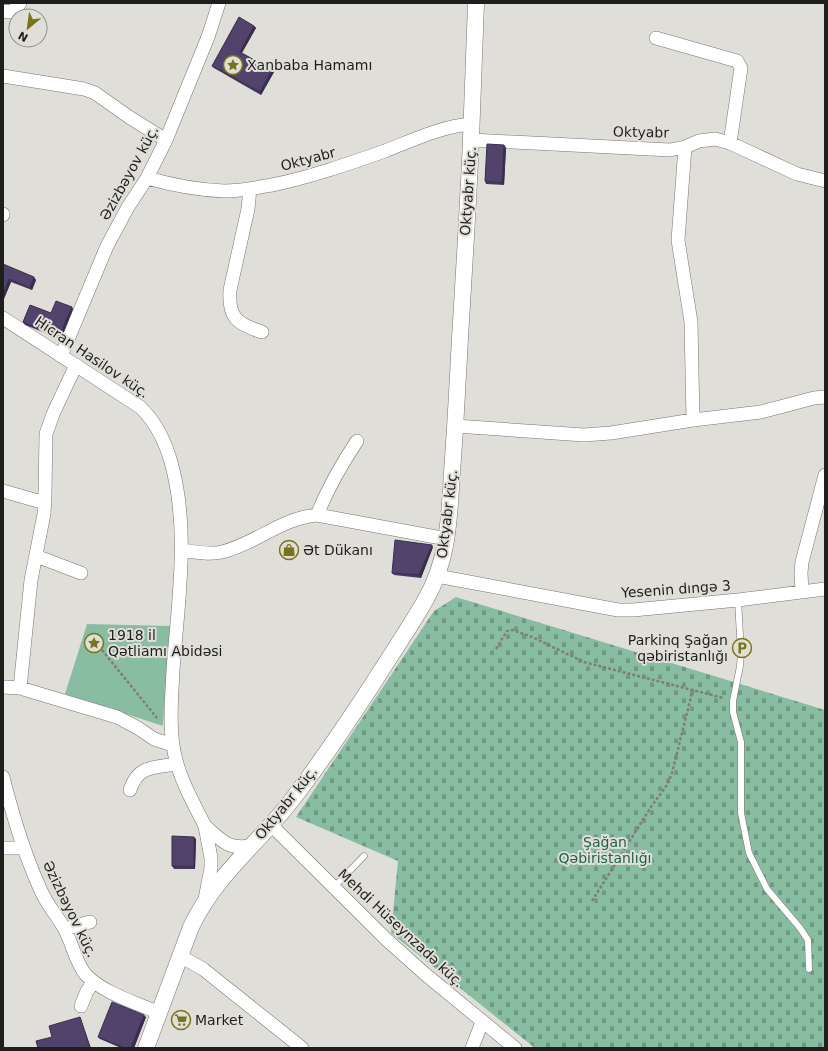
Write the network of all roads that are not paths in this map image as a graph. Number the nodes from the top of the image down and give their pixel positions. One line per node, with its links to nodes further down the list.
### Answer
1 (20, 3): 4 (street)
2 (219, 3): 8 (street, Əzizbəyov küç.)
3 (476, 3): 7 (street, Oktyabr küç.)
4 (3, 11)
5 (656, 38): 10 (street)
6 (3, 76): 8 (street)
7 (472, 124): 9 (street, Oktyabr küç.); 14 (street, Oktyabr)
8 (166, 140): 12 (street, Əzizbəyov küç.)
9 (471, 140): 11 (street, Oktyabr); 21 (street, Oktyabr küç.)
10 (730, 143): 11 (street, Oktyabr); 13 (street, Oktyabr)
11 (685, 147): 20 (street)
12 (147, 178): 14 (street, Oktyabr); 17 (street, Əzizbəyov küç.)
13 (825, 181)
14 (250, 189): 16 (street)
15 (5, 324): 17 (street, Hicran Hasilov küç.)
16 (262, 332)
17 (61, 356): 18 (street, Hicran Hasilov küç.)
18 (76, 365): 25 (street); 28 (street, Hicran Hasilov küç.)
19 (825, 397): 20 (street)
20 (693, 420): 21 (street)
21 (455, 426): 27 (street, Oktyabr küç.)
22 (357, 441): 26 (street)
23 (825, 475): 33 (street)
24 (3, 492): 25 (street)
25 (45, 503): 29 (street)
26 (317, 515): 27 (street); 28 (street)
27 (447, 539): 31 (street, Oktyabr küç.)
28 (182, 550): 37 (street, Hicran Hasilov küç.)
29 (36, 556): 30 (street); 36 (street)
30 (81, 573)
31 (437, 576): 34 (street, Yesenin dıngə 3); 41 (street, Oktyabr küç.)
32 (825, 589): 33 (street, Yesenin dıngə 3)
33 (802, 592): 34 (street, Yesenin dıngə 3)
34 (738, 600): 54 (lane)
35 (3, 687): 36 (street)
36 (20, 688): 37 (street)
37 (173, 745): 38 (street, Hicran Hasilov küç.)
38 (176, 764): 40 (street); 42 (street, Hicran Hasilov küç.)
39 (3, 777): 45 (street, Əzizbəyov küç.)
40 (130, 790)
41 (270, 825): 43 (street, Oktyabr küç.); 49 (street, Mehdi Hüseynzadə küç.)
42 (205, 826): 43 (street); 47 (street)
43 (250, 846): 48 (street, Oktyabr küç.)
44 (3, 848): 45 (street)
45 (23, 848): 52 (street, Əzizbəyov küç.)
46 (364, 856): 49 (lane)
47 (211, 858): 48 (street); 50 (street)
48 (233, 864): 50 (street, Oktyabr küç.)
49 (333, 888): 58 (street, Mehdi Hüseynzadə küç.)
50 (205, 899): 53 (street, Oktyabr küç.)
51 (90, 922): 52 (street)
52 (65, 929): 55 (street, Əzizbəyov küç.)
53 (180, 956): 57 (street, Oktyabr küç.); 60 (street)
54 (809, 969)
55 (94, 982): 56 (street); 57 (street, Əzizbəyov küç.)
56 (81, 1006)
57 (159, 1013): 59 (street, Oktyabr küç.)
58 (482, 1022): 61 (street); 62 (street, Mehdi Hüseynzadə küç.)
59 (146, 1048)
60 (302, 1048)
61 (472, 1048)
62 (515, 1048)

